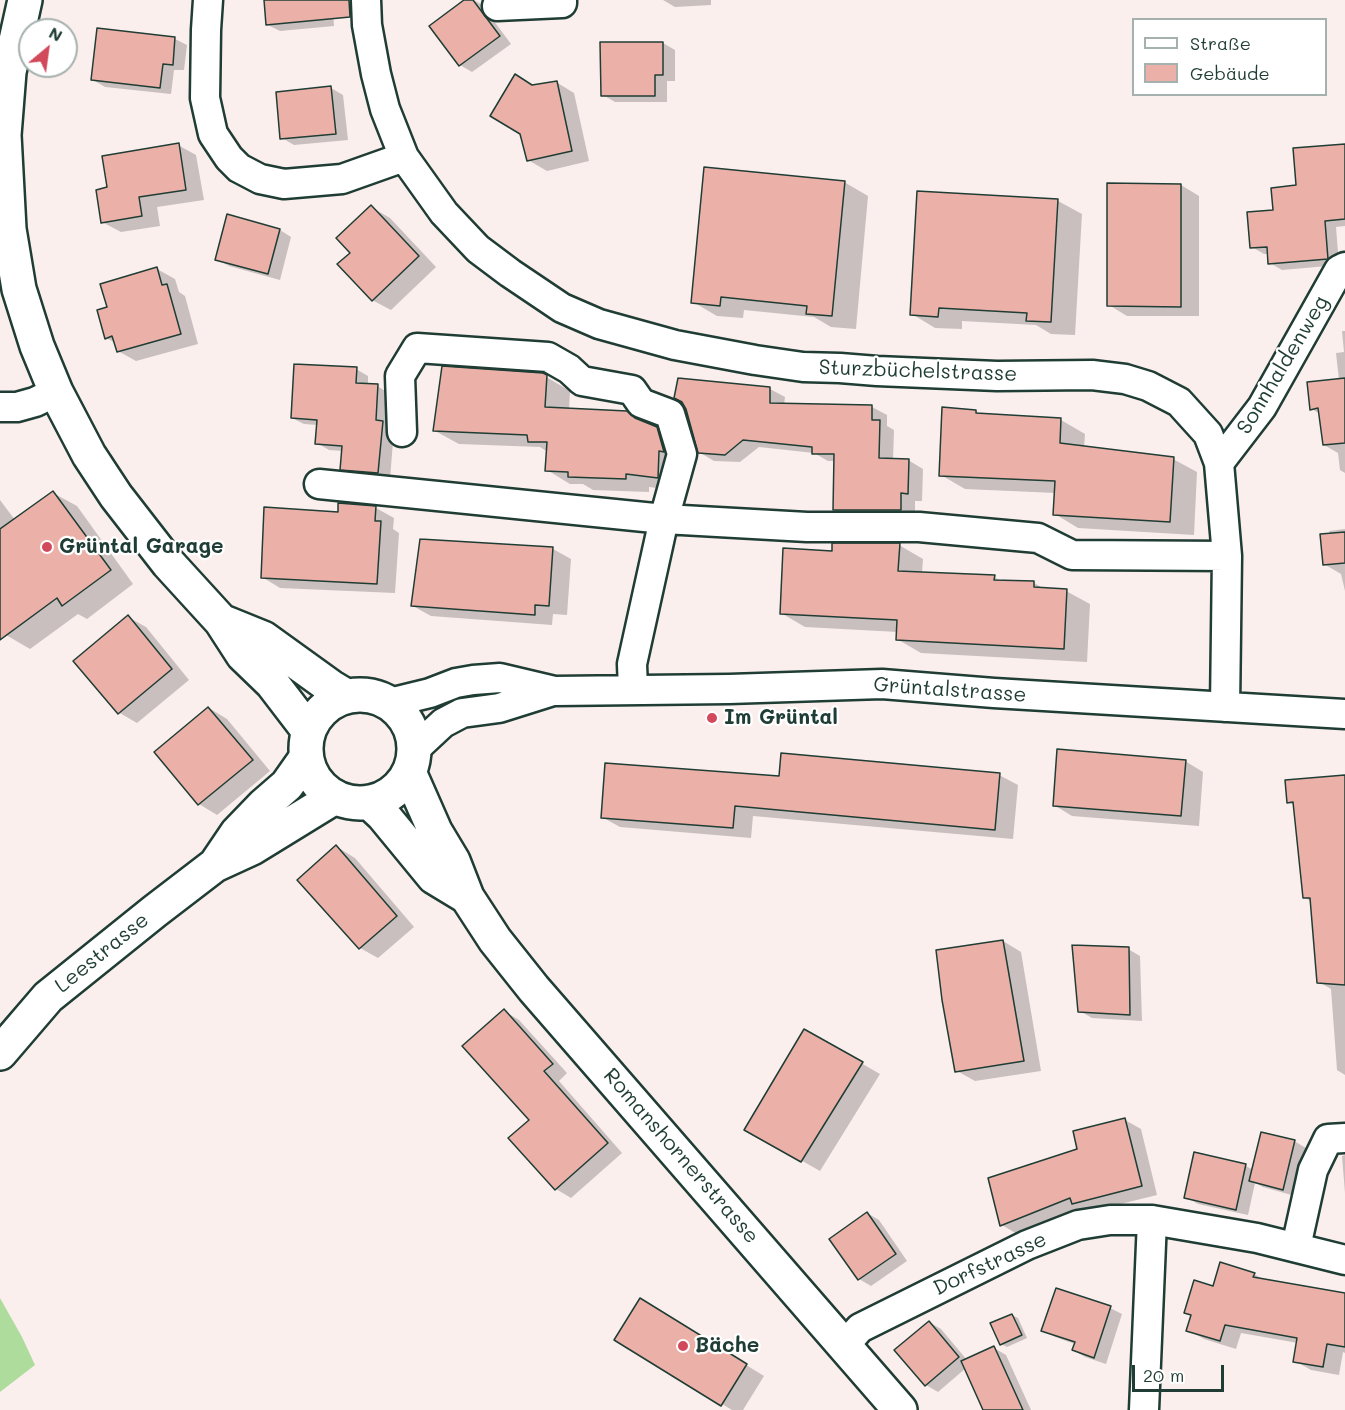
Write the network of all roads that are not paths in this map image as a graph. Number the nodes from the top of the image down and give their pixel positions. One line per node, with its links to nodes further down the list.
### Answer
1 (25, 0): 8 (main road)
2 (208, 0): 6 (street)
3 (366, 0): 6 (street, Sturzbüchelstrasse)
4 (562, 0): 5 (street)
5 (497, 6)
6 (404, 157): 11 (street, Sturzbüchelstrasse)
7 (1345, 267): 11 (street, Sonnhaldenweg)
8 (56, 392): 9 (street); 15 (main road)
9 (0, 407)
10 (402, 432): 13 (street)
11 (1220, 463): 14 (street, Sturzbüchelstrasse)
12 (319, 484): 13 (street)
13 (664, 519): 14 (street); 16 (street)
14 (1227, 556): 20 (street, Sturzbüchelstrasse)
15 (221, 621): 18 (main road); 22 (main road)
16 (633, 690): 17 (street, Grüntalstrasse); 20 (street, Grüntalstrasse)
17 (555, 691): 19 (street, Grüntalstrasse); 23 (street, Grüntalstrasse)
18 (346, 696): 19 (main road); 22 (main road)
19 (389, 703): 23 (main road)
20 (1225, 707): 21 (street, Grüntalstrasse)
21 (1345, 714)
22 (307, 744): 24 (main road); 26 (main road, Leestrasse)
23 (412, 761): 25 (main road); 27 (main road, Romanshornerstrasse)
24 (335, 797): 25 (main road); 26 (main road, Leestrasse)
25 (369, 802): 27 (main road, Romanshornerstrasse)
26 (215, 865): 28 (main road, Leestrasse)
27 (467, 897): 33 (main road, Romanshornerstrasse)
28 (0, 1053)
29 (1345, 1138): 31 (street)
30 (1152, 1220): 31 (street, Dorfstrasse); 33 (street, Dorfstrasse); 35 (street)
31 (1296, 1246): 32 (street, Dorfstrasse)
32 (1345, 1260)
33 (844, 1346): 34 (main road, Romanshornerstrasse)
34 (900, 1410)
35 (1144, 1410)

